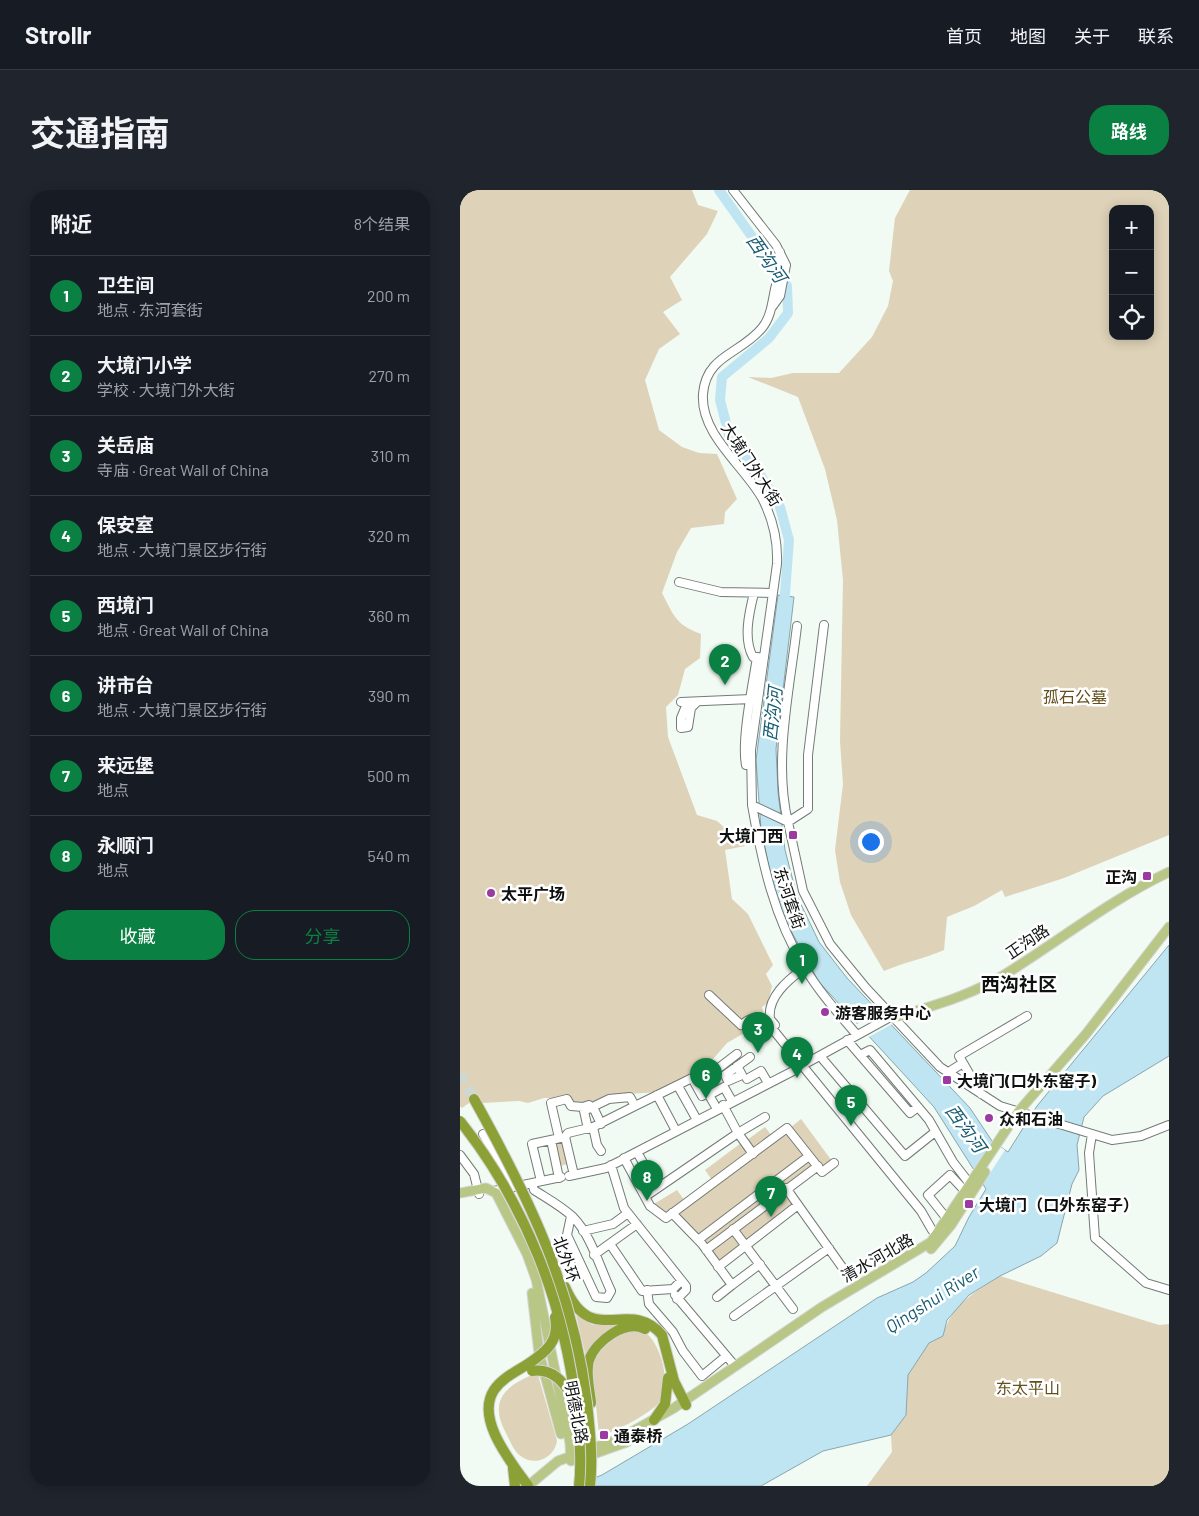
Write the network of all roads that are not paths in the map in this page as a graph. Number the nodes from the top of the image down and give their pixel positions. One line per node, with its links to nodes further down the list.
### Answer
1 (733, 190): 2 (street, 大境门外大街)
2 (784, 265): 3 (street, 大境门外大街); 3 (street, 大境门外大街)
3 (773, 305): 5 (street, 大境门外大街)
4 (679, 582): 6 (street)
5 (773, 593): 6 (street); 9 (street, 大境门外大街)
6 (754, 594): 9 (street)
7 (824, 625): 14 (street)
8 (797, 626): 14 (street)
9 (760, 658): 10 (street); 12 (street, 大境门外大街)
10 (751, 698): 11 (street); 12 (street)
11 (697, 702): 11 (street)
12 (751, 765): 13 (street, 大境门外大街)
13 (755, 806): 14 (street); 19 (street, 东河套街)
14 (785, 820): 22 (street)
15 (1169, 872): 22 (main road, 正沟路)
16 (1169, 876): 22 (main road, 正沟路)
17 (1169, 927): 47 (main road, 清水河北路)
18 (1169, 932): 47 (main road, 清水河北路)
19 (804, 968): 23 (street, 东河套街); 29 (street)
20 (709, 995): 89 (street)
21 (1027, 1016): 28 (street)
22 (893, 1019): 23 (street); 31 (street)
23 (859, 1034): 24 (street)
24 (847, 1040): 26 (street); 54 (street)
25 (738, 1054): 30 (street)
26 (820, 1056): 29 (street); 54 (street)
27 (716, 1059): 30 (street)
28 (963, 1063): 31 (street); 39 (street)
29 (802, 1066): 34 (street)
30 (720, 1067): 33 (street)
31 (947, 1073): 39 (street)
32 (744, 1077): 33 (street); 33 (street); 34 (street); 36 (street)
33 (726, 1081): 38 (street); 41 (street)
34 (768, 1083): 36 (street)
35 (678, 1086): 37 (street); 38 (street); 50 (street)
36 (753, 1090): 41 (street)
37 (657, 1095): 43 (street); 53 (street)
38 (709, 1095): 45 (street)
39 (982, 1096): 47 (street)
40 (474, 1099): 84 (highway, 北外环, bridge)
41 (732, 1101): 45 (street)
42 (602, 1102): 43 (street); 44 (street); 46 (street)
43 (635, 1106): 52 (street)
44 (593, 1107): 46 (street); 52 (street)
45 (720, 1107): 50 (street); 55 (street)
46 (583, 1109): 52 (street); 58 (street)
47 (1023, 1113): 57 (street); 71 (main road, 清水河北路)
48 (765, 1117): 55 (street)
49 (460, 1120): 83 (highway, 北外环, bridge)
50 (697, 1120): 53 (street)
51 (1169, 1125): 57 (street)
52 (594, 1127): 58 (street); 66 (street)
53 (676, 1131): 60 (street)
54 (935, 1132): 71 (street)
55 (738, 1133): 61 (street); 73 (street)
56 (483, 1134): 72 (street)
57 (1092, 1134): 104 (street)
58 (562, 1137): 59 (street); 68 (street)
59 (551, 1140): 68 (street); 69 (street)
60 (637, 1152): 64 (street); 73 (street)
61 (753, 1154): 63 (street); 82 (street)
62 (460, 1155): 75 (street)
63 (809, 1156): 67 (street); 91 (street)
64 (622, 1160): 66 (street); 78 (street)
65 (834, 1163): 67 (street)
66 (608, 1166): 68 (street); 81 (street)
67 (818, 1166): 74 (street)
68 (566, 1176): 69 (street)
69 (541, 1181): 70 (street)
70 (532, 1183): 72 (street); 85 (street)
71 (972, 1184): 86 (main road, 清水河北路); 86 (street); 112 (main road, 清水河北路)
72 (512, 1186): 77 (street)
73 (657, 1188): 78 (street)
74 (786, 1188): 80 (street); 88 (street)
75 (478, 1192): 76 (main road); 77 (main road); 79 (main road)
76 (460, 1193)
77 (492, 1193): 116 (main road, 明德北路)
78 (646, 1196): 82 (street)
79 (460, 1197)
80 (798, 1205): 93 (street); 94 (street)
81 (628, 1213): 87 (street); 90 (street)
82 (672, 1213): 91 (street)
83 (520, 1214): 110 (highway, bridge); 113 (highway, 北外环, bridge)
84 (534, 1215): 112 (highway, bridge); 115 (highway, 北外环, bridge)
85 (571, 1216): 90 (street); 96 (street)
86 (947, 1219): 109 (main road, 清水河北路)
87 (637, 1224): 92 (street); 100 (street)
88 (733, 1229): 93 (street); 95 (street)
89 (932, 1230)
90 (583, 1231): 96 (street)
91 (698, 1240): 95 (street)
92 (610, 1244): 96 (street); 103 (street)
93 (746, 1245): 97 (street); 98 (street)
94 (829, 1248): 99 (street); 102 (street)
95 (706, 1250): 98 (street)
96 (594, 1255)
97 (760, 1264): 101 (street); 102 (street)
98 (718, 1267): 101 (street)
99 (847, 1274)
100 (681, 1281): 103 (street); 108 (street)
101 (732, 1285): 105 (street)
102 (776, 1285): 106 (street); 107 (street)
103 (647, 1290): 108 (street)
104 (1169, 1290)
105 (717, 1296)
106 (792, 1309)
107 (734, 1316)
108 (726, 1358): 109 (street)
109 (735, 1366): 112 (main road, 清水河北路)
110 (530, 1367): 113 (highway, bridge); 117 (highway); 119 (highway)
111 (668, 1378): 112 (highway); 114 (highway); 115 (highway, bridge)
112 (683, 1405): 114 (main road, 清水河北路); 116 (main road, 清水河北路)
113 (576, 1406): 120 (highway, 北外环, bridge)
114 (654, 1420): 116 (main road, 清水河北路)
115 (590, 1444): 121 (highway, bridge)
116 (569, 1458): 119 (main road, 清水河北路)
117 (510, 1461): 118 (highway); 119 (highway)
118 (515, 1486)
119 (531, 1486)
120 (579, 1486)
121 (590, 1486)

